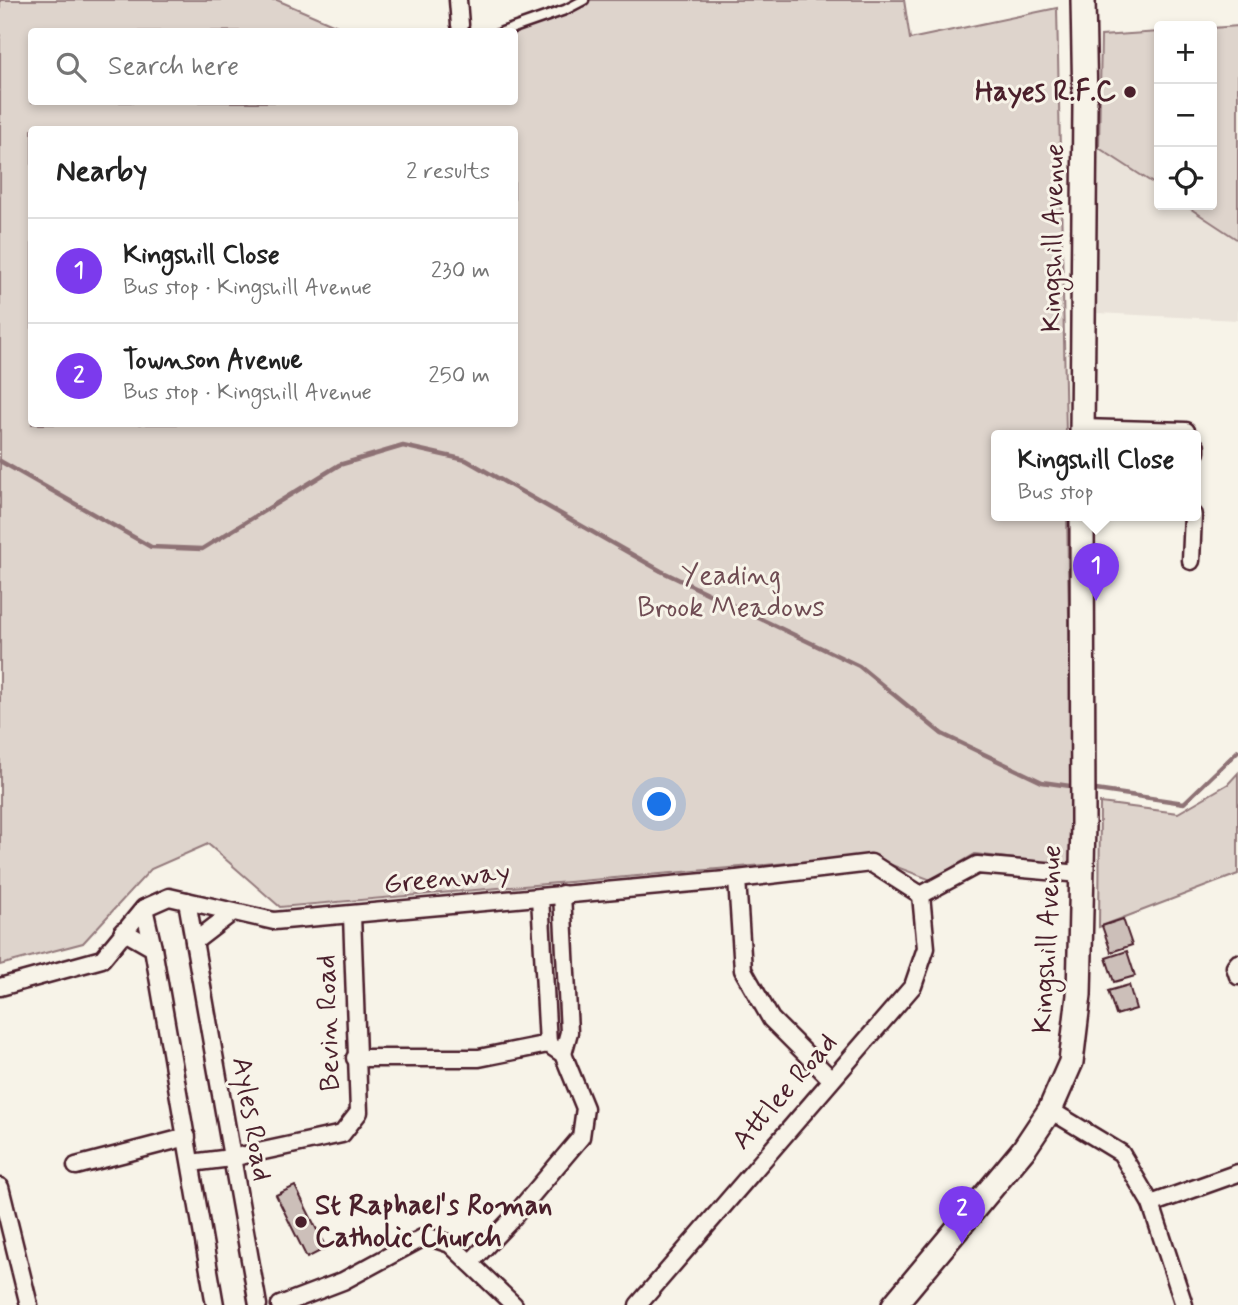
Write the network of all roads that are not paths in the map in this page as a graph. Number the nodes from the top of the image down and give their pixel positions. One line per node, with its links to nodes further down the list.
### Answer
1 (458, 0): 4 (street)
2 (584, 0): 5 (lane)
3 (1083, 0): 6 (street, Kingshill Avenue)
4 (460, 28)
5 (513, 28)
6 (1082, 430)
7 (1082, 521): 10 (street, Kingshill Avenue)
8 (1193, 521): 9 (street)
9 (1191, 561)
10 (1082, 874): 13 (street); 29 (street, Kingshill Avenue)
11 (737, 878): 12 (street, Greenway); 13 (street, Greenway); 28 (street)
12 (562, 894): 14 (street, Greenway); 26 (street)
13 (921, 895): 28 (street, Attlee Road)
14 (540, 897): 18 (street, Greenway); 25 (street)
15 (187, 901): 16 (street, Greenway); 17 (street, Greenway); 20 (street, Ayles Road)
16 (144, 908): 19 (street); 21 (street)
17 (233, 912): 18 (street, Greenway); 20 (street)
18 (352, 915): 27 (street, Bevin Road)
19 (123, 931): 21 (street); 24 (street)
20 (194, 942): 31 (street, Ayles Road)
21 (153, 948): 30 (street)
22 (1238, 963): 23 (street)
23 (1238, 976)
24 (0, 987)
25 (548, 1044): 26 (street); 27 (street)
26 (563, 1054): 37 (street)
27 (355, 1058): 31 (street, Bevin Road)
28 (831, 1079): 43 (street, Attlee Road)
29 (1050, 1110): 36 (street); 44 (street, Kingshill Avenue)
30 (187, 1137): 32 (street); 33 (street)
31 (231, 1158): 32 (street, Bevin Road); 40 (street, Ayles Road)
32 (191, 1163): 39 (street)
33 (76, 1166)
34 (1238, 1172): 36 (street)
35 (0, 1187): 38 (street)
36 (1151, 1204): 45 (street)
37 (470, 1262): 41 (street); 42 (street)
38 (29, 1305)
39 (215, 1305)
40 (258, 1305)
41 (280, 1305)
42 (514, 1305)
43 (638, 1305)
44 (894, 1305)
45 (1184, 1305)

